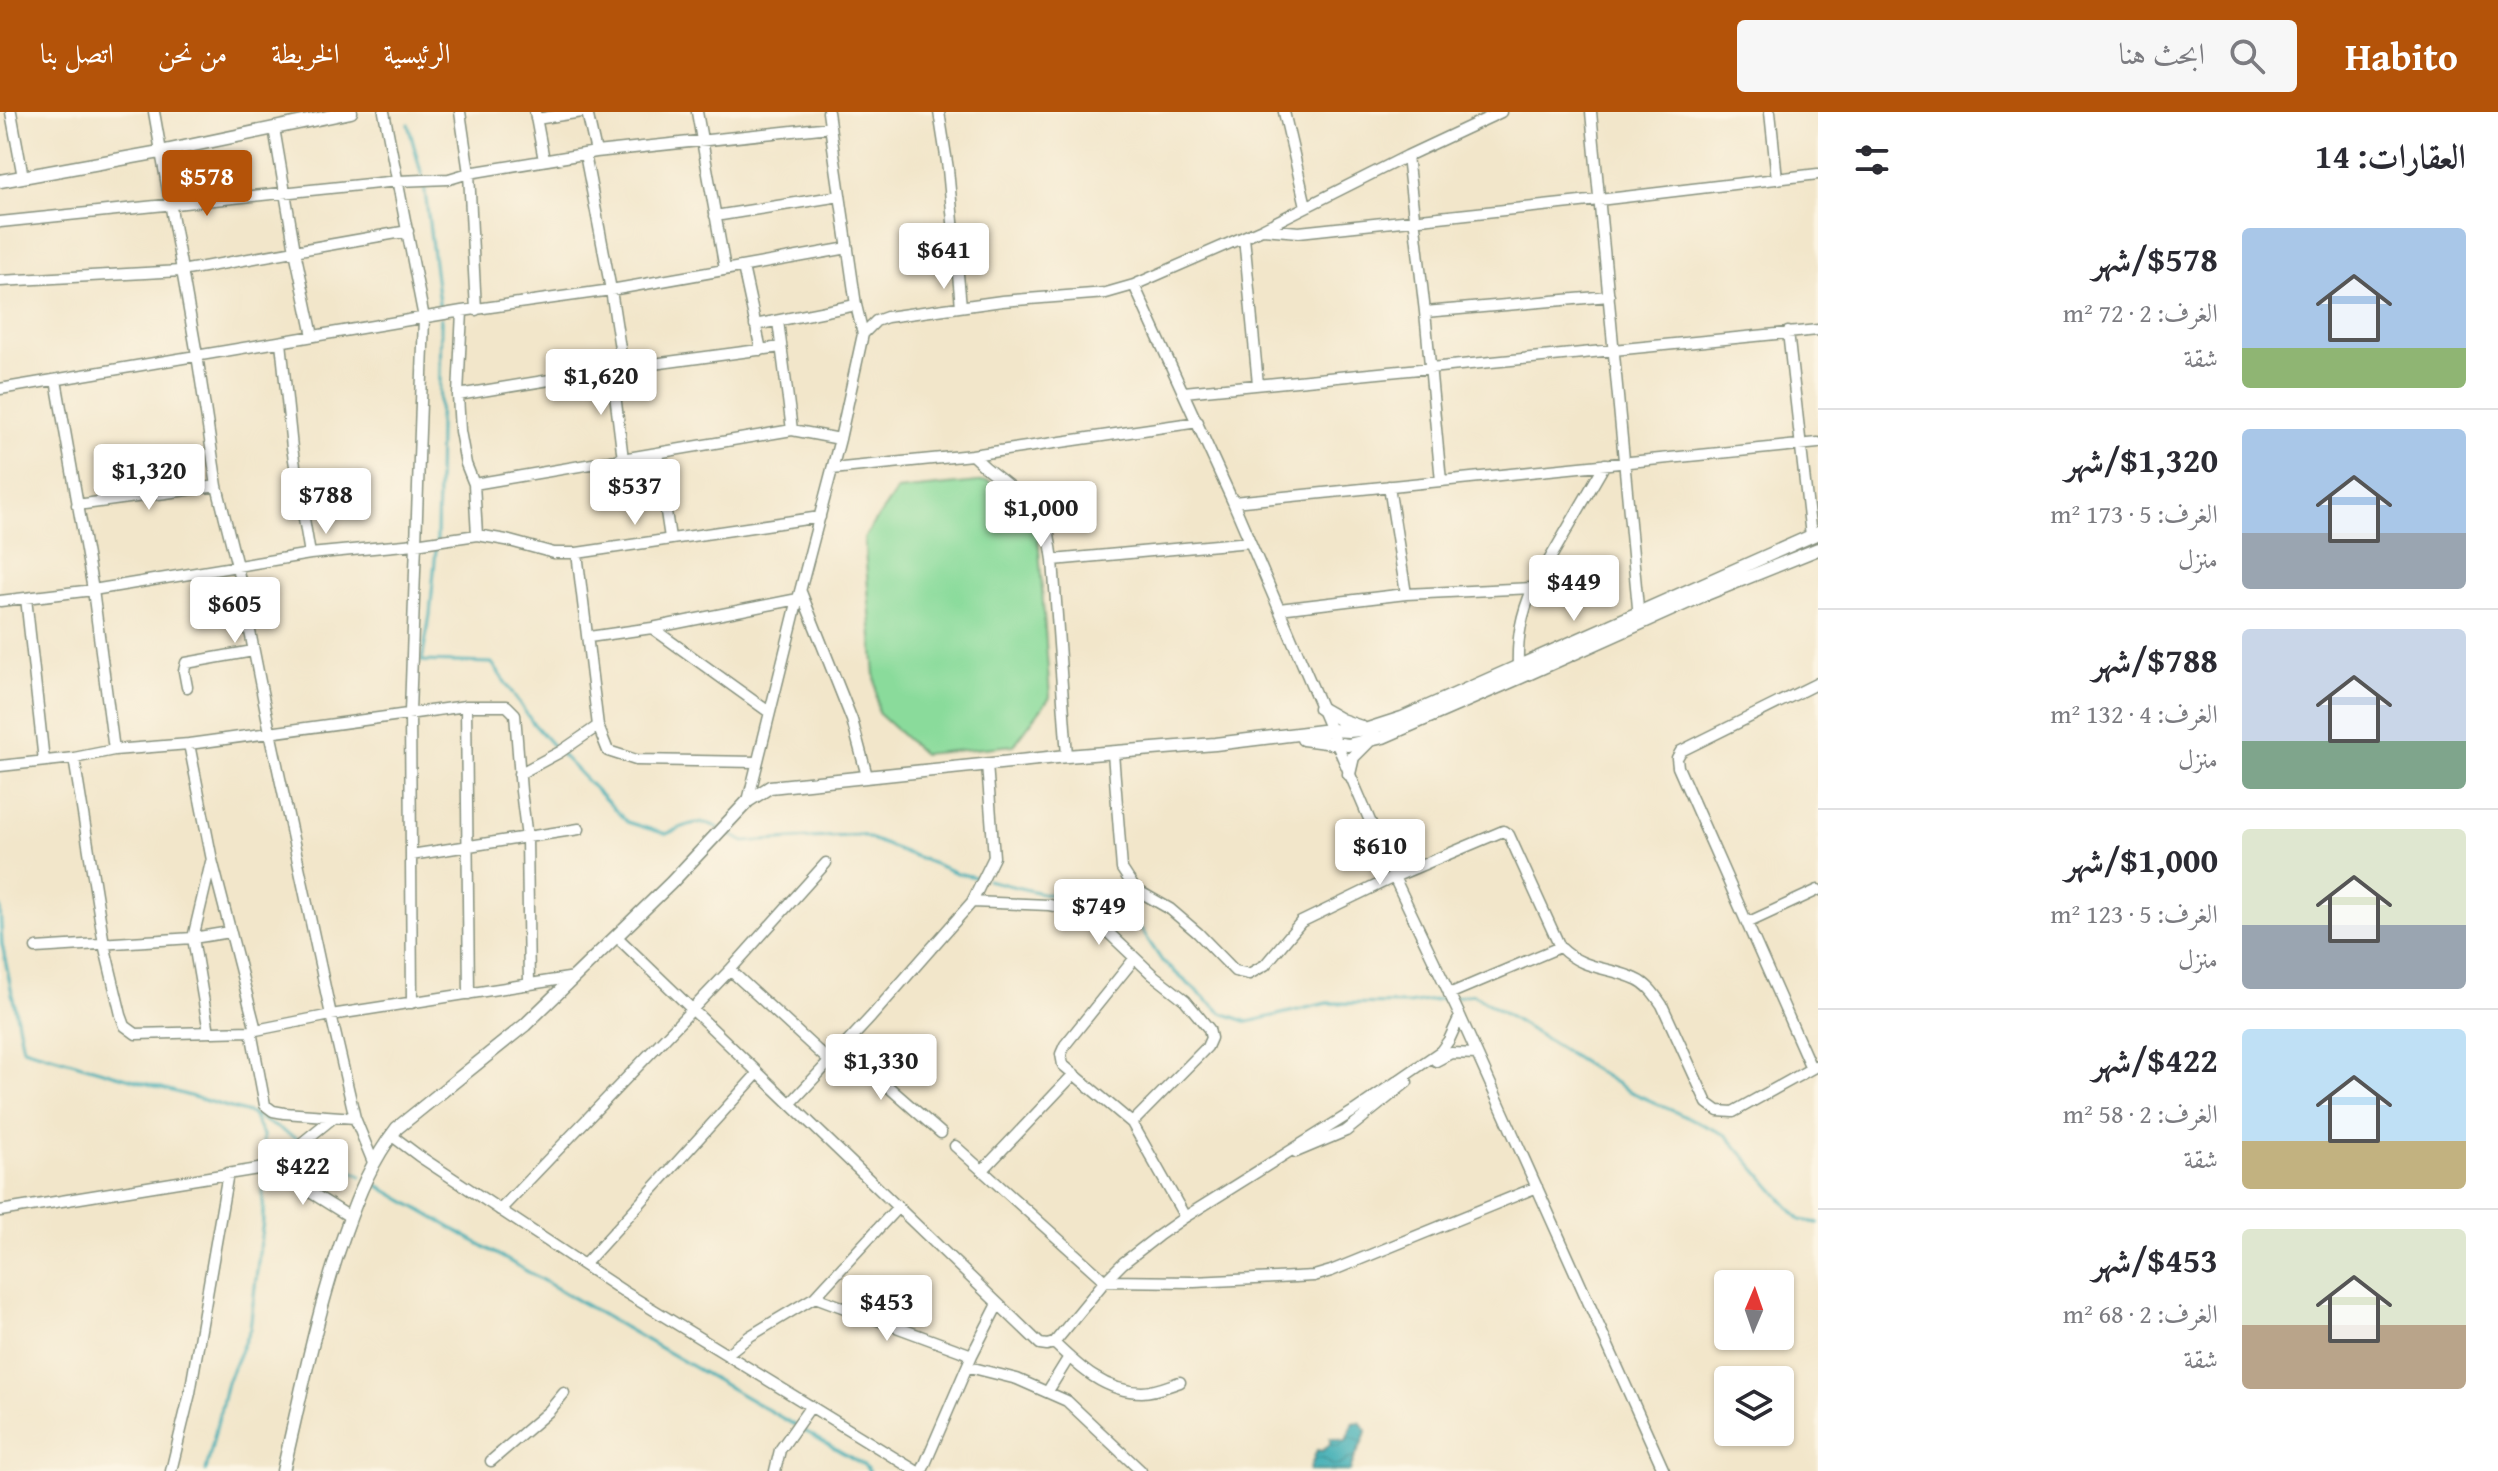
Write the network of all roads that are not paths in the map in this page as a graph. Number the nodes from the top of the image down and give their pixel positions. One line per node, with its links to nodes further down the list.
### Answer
1 (11, 112): 24 (street)
2 (154, 112): 18 (street)
3 (351, 112): 16 (main road)
4 (384, 112): 27 (street)
5 (460, 112): 22 (street)
6 (585, 112): 14 (street); 19 (street)
7 (697, 112): 17 (street)
8 (828, 112): 15 (street)
9 (939, 112): 49 (street)
10 (1284, 112): 32 (street)
11 (1501, 112): 20 (street)
12 (1591, 112): 30 (street)
13 (1770, 112): 25 (street)
14 (535, 116): 21 (street)
15 (830, 127): 17 (street); 29 (street)
16 (274, 128): 18 (main road); 28 (street)
17 (701, 142): 19 (street); 33 (street)
18 (160, 152): 24 (main road); 31 (street)
19 (590, 153): 21 (street); 46 (street)
20 (1407, 156): 32 (street); 34 (street)
21 (544, 160): 22 (street)
22 (469, 173): 27 (street); 50 (street)
23 (1818, 174): 25 (street)
24 (23, 177): 26 (main road)
25 (1777, 179): 30 (street)
26 (0, 181)
27 (398, 181): 28 (street); 37 (street)
28 (284, 193): 31 (street); 40 (street)
29 (840, 196): 33 (street); 39 (street)
30 (1599, 200): 34 (street); 47 (street)
31 (171, 205): 35 (street); 43 (street)
32 (1306, 206): 36 (street)
33 (715, 216): 42 (street)
34 (1415, 220): 36 (street); 52 (street)
35 (0, 222)
36 (1262, 229): 38 (street)
37 (408, 231): 40 (street); 53 (street)
38 (1244, 237): 45 (street); 68 (street)
39 (848, 248): 41 (street); 48 (street)
40 (295, 251): 43 (street); 59 (street)
41 (743, 267): 42 (street); 55 (street)
42 (725, 269): 46 (street)
43 (181, 271): 44 (street); 64 (street)
44 (0, 281)
45 (1134, 285): 49 (street); 70 (street)
46 (611, 290): 50 (street); 65 (street)
47 (1609, 296): 52 (street); 62 (street)
48 (856, 305): 54 (street); 58 (street)
49 (961, 306): 58 (street)
50 (476, 310): 51 (street)
51 (458, 312): 53 (street); 71 (street)
52 (1425, 312): 66 (street)
53 (424, 318): 59 (street); 94 (street)
54 (778, 321): 55 (street); 61 (street)
55 (755, 325): 63 (street)
56 (1818, 330): 57 (street)
57 (1788, 332): 62 (street); 76 (street)
58 (863, 334): 74 (street)
59 (313, 336): 60 (street)
60 (281, 342): 64 (street); 97 (street)
61 (781, 347): 63 (street); 73 (street)
62 (1614, 349): 66 (street); 80 (street)
63 (761, 350): 65 (street)
64 (197, 355): 67 (street); 85 (street)
65 (617, 369): 71 (street); 79 (street)
66 (1431, 369): 68 (street); 83 (street)
67 (56, 380): 69 (street); 88 (street)
68 (1258, 384): 70 (street)
69 (0, 389)
70 (1184, 392): 72 (street)
71 (458, 395): 84 (street)
72 (1198, 422): 78 (street); 87 (street)
73 (792, 430): 74 (street); 77 (street)
74 (840, 439): 82 (street)
75 (1818, 443): 76 (street)
76 (1801, 445): 80 (street); 91 (street)
77 (657, 453): 79 (street); 92 (street)
78 (972, 455): 82 (street); 98 (street)
79 (623, 459): 84 (street)
80 (1623, 462): 81 (street); 107 (street)
81 (1605, 464): 83 (street); 100 (street)
82 (832, 469): 89 (street)
83 (1441, 481): 86 (street)
84 (474, 484): 90 (street)
85 (217, 486): 88 (street); 99 (street)
86 (1389, 486): 87 (street); 102 (street)
87 (1233, 502): 93 (street)
88 (77, 505): 101 (street)
89 (820, 517): 92 (street); 103 (street)
90 (477, 535): 94 (street); 96 (street)
91 (1814, 535): 107 (main road)
92 (670, 538): 96 (street)
93 (1250, 542): 98 (street); 106 (street)
94 (419, 544): 97 (street); 116 (street)
95 (1818, 549): 107 (main road)
96 (577, 553): 109 (street)
97 (310, 554): 99 (street)
98 (1053, 560): 127 (street)
99 (237, 566): 101 (street); 110 (street)
100 (1533, 588): 102 (street); 111 (street)
101 (93, 590): 104 (street); 125 (street)
102 (1406, 594): 106 (street)
103 (799, 595): 108 (street); 117 (street); 135 (street)
104 (26, 598): 105 (street); 129 (street)
105 (0, 601)
106 (1279, 609): 115 (street)
107 (1639, 618): 111 (main road); 121 (main road)
108 (652, 628): 109 (street); 117 (street)
109 (589, 637): 118 (street)
110 (253, 651): 113 (street); 120 (street)
111 (1518, 667): 121 (main road)
112 (1818, 683): 146 (street)
113 (187, 687)
114 (466, 706): 116 (street); 133 (street); 139 (street)
115 (1320, 708): 119 (street); 121 (main road)
116 (410, 712): 120 (street); 140 (street)
117 (769, 712): 130 (street)
118 (598, 726): 130 (street); 133 (street)
119 (1330, 730): 121 (main road); 122 (main road); 124 (street)
120 (270, 732): 123 (street); 161 (street)
121 (1369, 735): 124 (main road); 134 (main road)
122 (1292, 736): 124 (main road); 126 (main road)
123 (189, 744): 125 (street); 141 (street)
124 (1336, 745): 134 (street)
125 (114, 750): 128 (street)
126 (1113, 753): 127 (main road); 143 (street)
127 (1067, 756): 131 (main road)
128 (74, 758): 129 (street); 150 (street)
129 (44, 761): 132 (street)
130 (756, 762): 136 (street)
131 (987, 764): 135 (main road); 145 (street)
132 (0, 766)
133 (519, 774): 138 (street)
134 (1349, 774): 143 (street)
135 (867, 776): 136 (main road)
136 (748, 801): 148 (main road)
137 (579, 829): 138 (street)
138 (527, 838): 139 (street); 156 (street)
139 (468, 848): 140 (street); 157 (street)
140 (411, 855): 159 (street)
141 (212, 860): 147 (street); 149 (street)
142 (826, 863): 154 (street)
143 (1394, 877): 151 (street); 158 (street)
144 (1818, 890): 146 (street)
145 (972, 902): 153 (street); 165 (street)
146 (1747, 923): 168 (street)
147 (230, 932): 149 (street); 163 (street)
148 (617, 937): 155 (main road); 160 (street)
149 (193, 938): 150 (street); 164 (street)
150 (104, 944): 152 (street); 164 (street)
151 (1560, 947): 158 (street); 168 (street)
152 (36, 948)
153 (1135, 958): 170 (street); 174 (street)
154 (730, 970): 160 (street); 167 (street)
155 (575, 977): 156 (street); 176 (main road)
156 (529, 985): 157 (street)
157 (469, 994): 159 (street)
158 (1449, 994): 162 (street)
159 (412, 1003): 161 (street)
160 (692, 1009): 169 (street); 185 (street)
161 (331, 1015): 163 (street); 173 (street)
162 (1460, 1016): 166 (street); 178 (street)
163 (254, 1030): 164 (street); 172 (street)
164 (209, 1032)
165 (843, 1047): 167 (street); 175 (street)
166 (1477, 1054): 178 (street); 183 (street)
167 (829, 1061): 171 (street)
168 (1815, 1066)
169 (758, 1073): 171 (street); 189 (street)
170 (1074, 1074): 174 (street); 181 (street)
171 (791, 1103): 184 (street)
172 (334, 1117): 173 (street); 180 (street)
173 (355, 1118): 179 (street)
174 (1132, 1123): 188 (street)
175 (941, 1133)
176 (391, 1135): 179 (main road); 185 (street)
177 (955, 1146): 181 (street)
178 (1279, 1157): 188 (street)
179 (371, 1165): 187 (main road)
180 (273, 1168): 182 (street); 187 (street)
181 (983, 1170): 190 (street)
182 (228, 1173): 186 (street); 203 (street)
183 (1537, 1187): 190 (street); 208 (street)
184 (898, 1207): 191 (street); 192 (street)
185 (500, 1210): 189 (street)
186 (0, 1211)
187 (350, 1217): 204 (main road)
188 (1185, 1217): 190 (street)
189 (584, 1265): 194 (street)
190 (1105, 1281): 193 (street)
191 (815, 1297): 194 (street); 195 (street)
192 (998, 1304): 193 (street); 195 (street)
193 (1054, 1343): 196 (street)
194 (727, 1354): 201 (street)
195 (972, 1355): 197 (street)
196 (1069, 1357): 198 (street); 199 (street)
197 (969, 1367): 199 (street); 206 (street)
198 (1180, 1382)
199 (1048, 1391): 207 (street)
200 (564, 1393): 202 (street)
201 (811, 1406): 205 (street); 206 (street)
202 (491, 1461)
203 (171, 1471)
204 (283, 1471)
205 (775, 1471)
206 (919, 1471)
207 (1141, 1471)
208 (1664, 1471)

